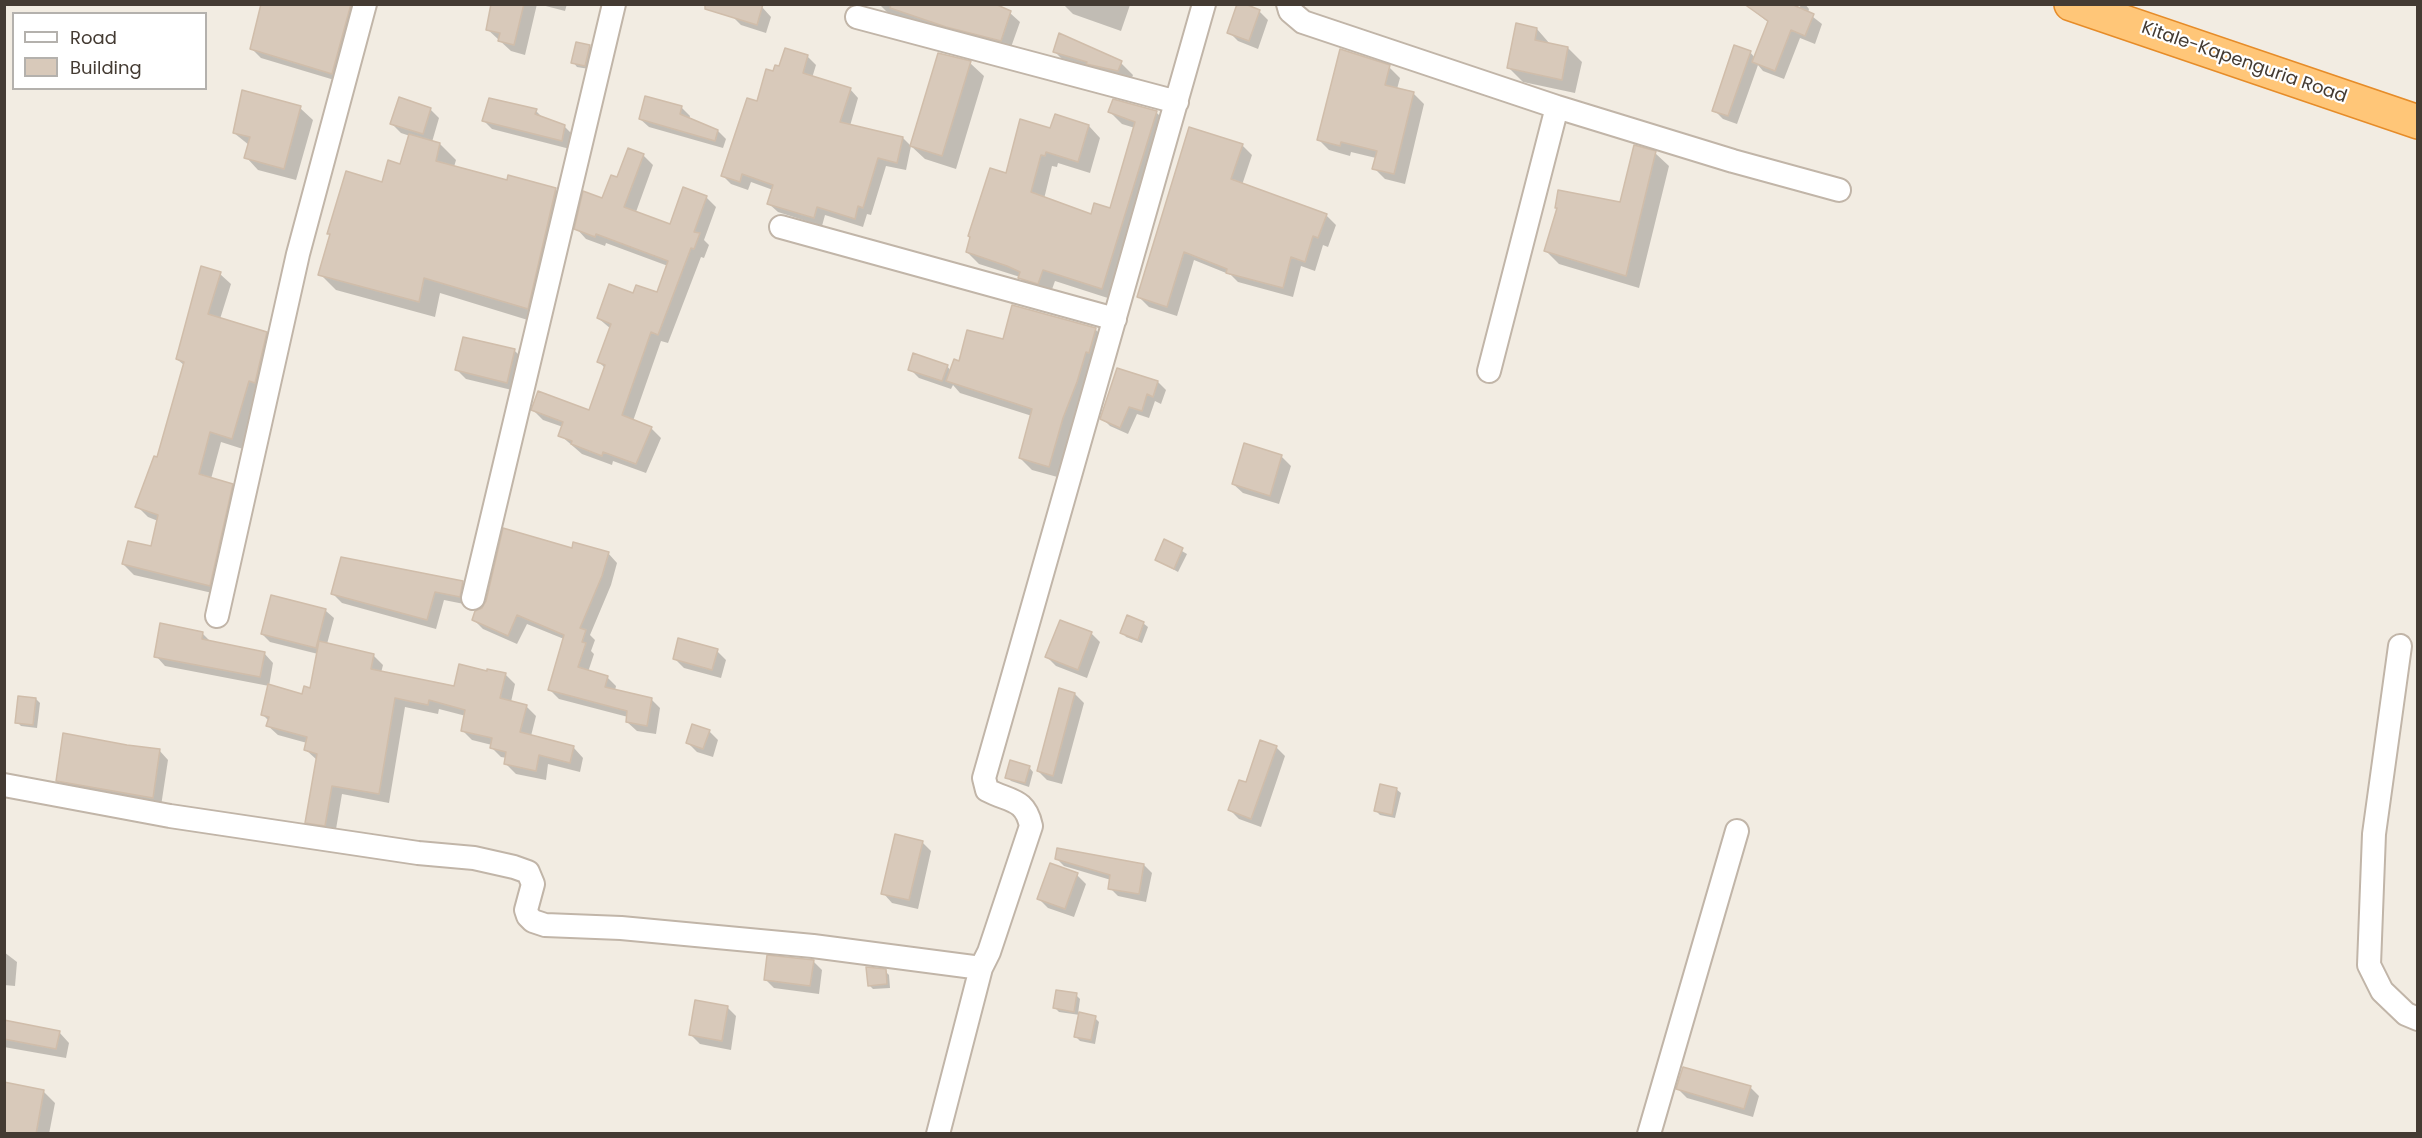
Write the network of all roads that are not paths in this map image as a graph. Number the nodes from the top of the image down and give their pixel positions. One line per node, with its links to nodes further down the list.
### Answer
1 (365, 4): 15 (street)
2 (614, 4): 14 (street)
3 (1204, 4): 7 (street)
4 (1288, 4): 8 (street)
5 (2071, 4): 9 (highway, Kitale-Kapenguria Road)
6 (856, 17): 7 (street)
7 (1176, 102): 12 (street)
8 (1557, 107): 10 (street); 13 (street)
9 (2418, 122)
10 (1839, 190)
11 (781, 227): 12 (street)
12 (1115, 320): 19 (street)
13 (1489, 370)
14 (473, 598)
15 (217, 616)
16 (2400, 646): 20 (street)
17 (4, 785): 19 (street)
18 (1737, 831): 22 (street)
19 (981, 968): 21 (street)
20 (2418, 1019)
21 (938, 1134)
22 (1648, 1134)

